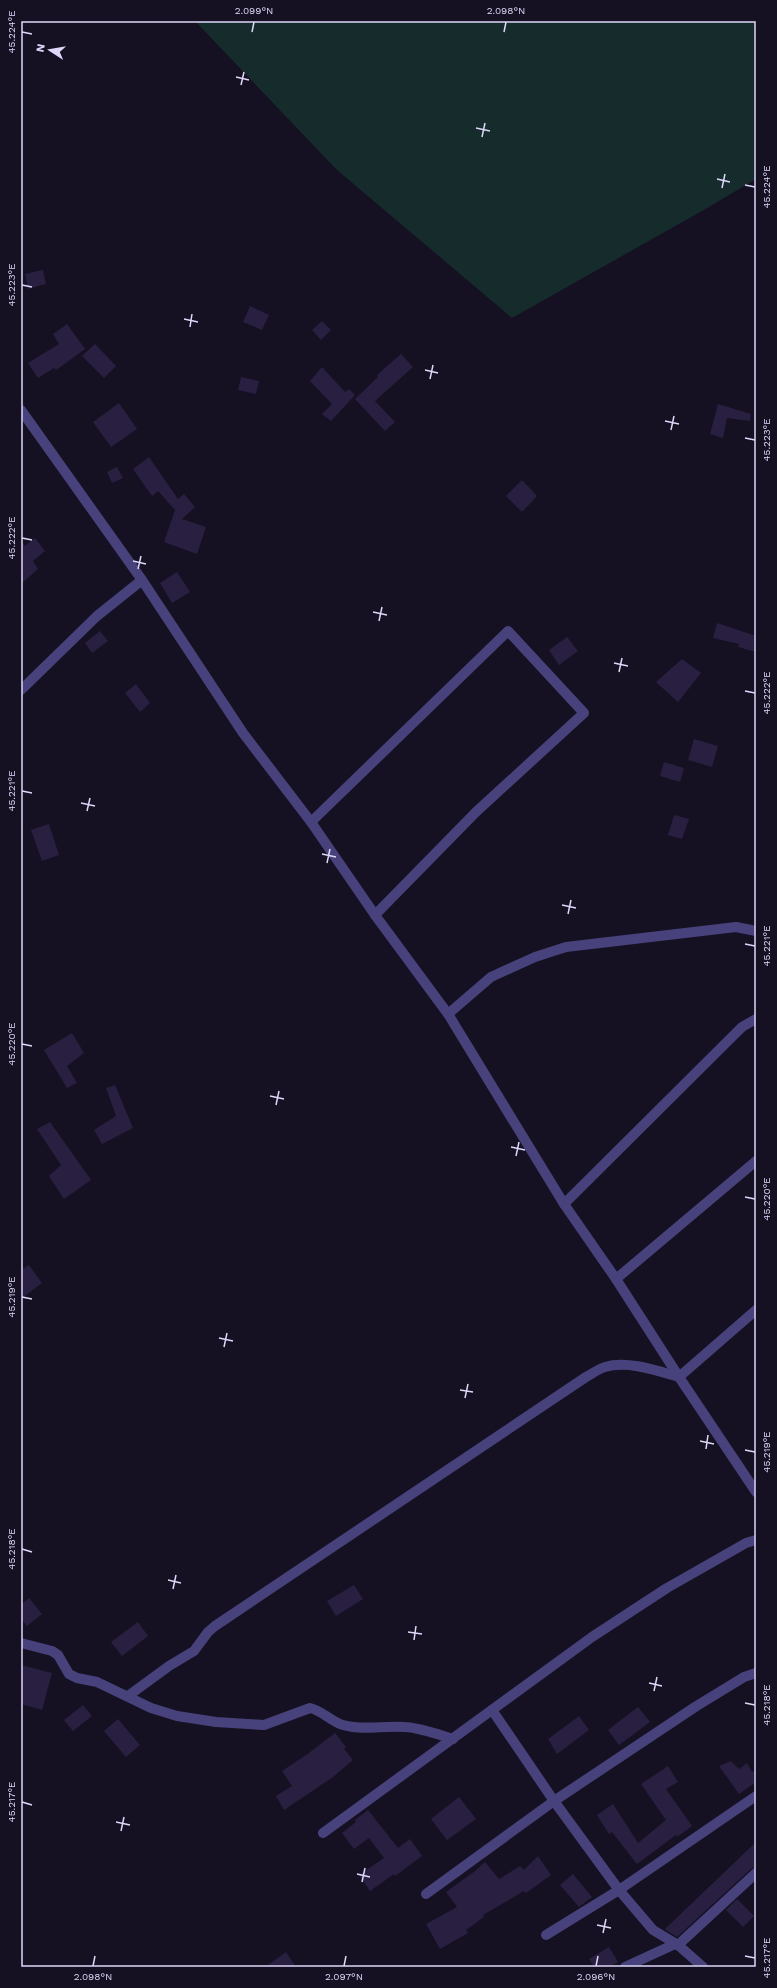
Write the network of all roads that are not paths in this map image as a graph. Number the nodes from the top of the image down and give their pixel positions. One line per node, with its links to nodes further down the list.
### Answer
1 (21, 410): 2 (street)
2 (142, 580): 3 (street); 4 (street)
3 (21, 690)
4 (311, 822): 5 (street); 5 (street)
5 (375, 915): 7 (street)
6 (756, 931): 7 (street)
7 (448, 1014): 10 (street)
8 (756, 1019): 10 (street)
9 (756, 1161): 11 (street)
10 (564, 1204): 11 (street)
11 (616, 1279): 13 (street)
12 (756, 1310): 13 (street)
13 (679, 1377): 14 (street); 18 (street)
14 (756, 1492)
15 (756, 1540): 19 (street)
16 (21, 1643): 18 (street)
17 (756, 1673): 22 (street)
18 (128, 1696): 20 (street)
19 (492, 1710): 20 (street); 22 (street)
20 (453, 1739): 23 (street)
21 (756, 1796): 25 (street)
22 (554, 1801): 25 (street); 26 (street)
23 (324, 1833)
24 (756, 1874): 28 (street)
25 (619, 1890): 27 (street); 28 (street)
26 (426, 1894)
27 (546, 1935)
28 (676, 1944): 29 (street); 30 (street)
29 (625, 1967)
30 (703, 1967)

